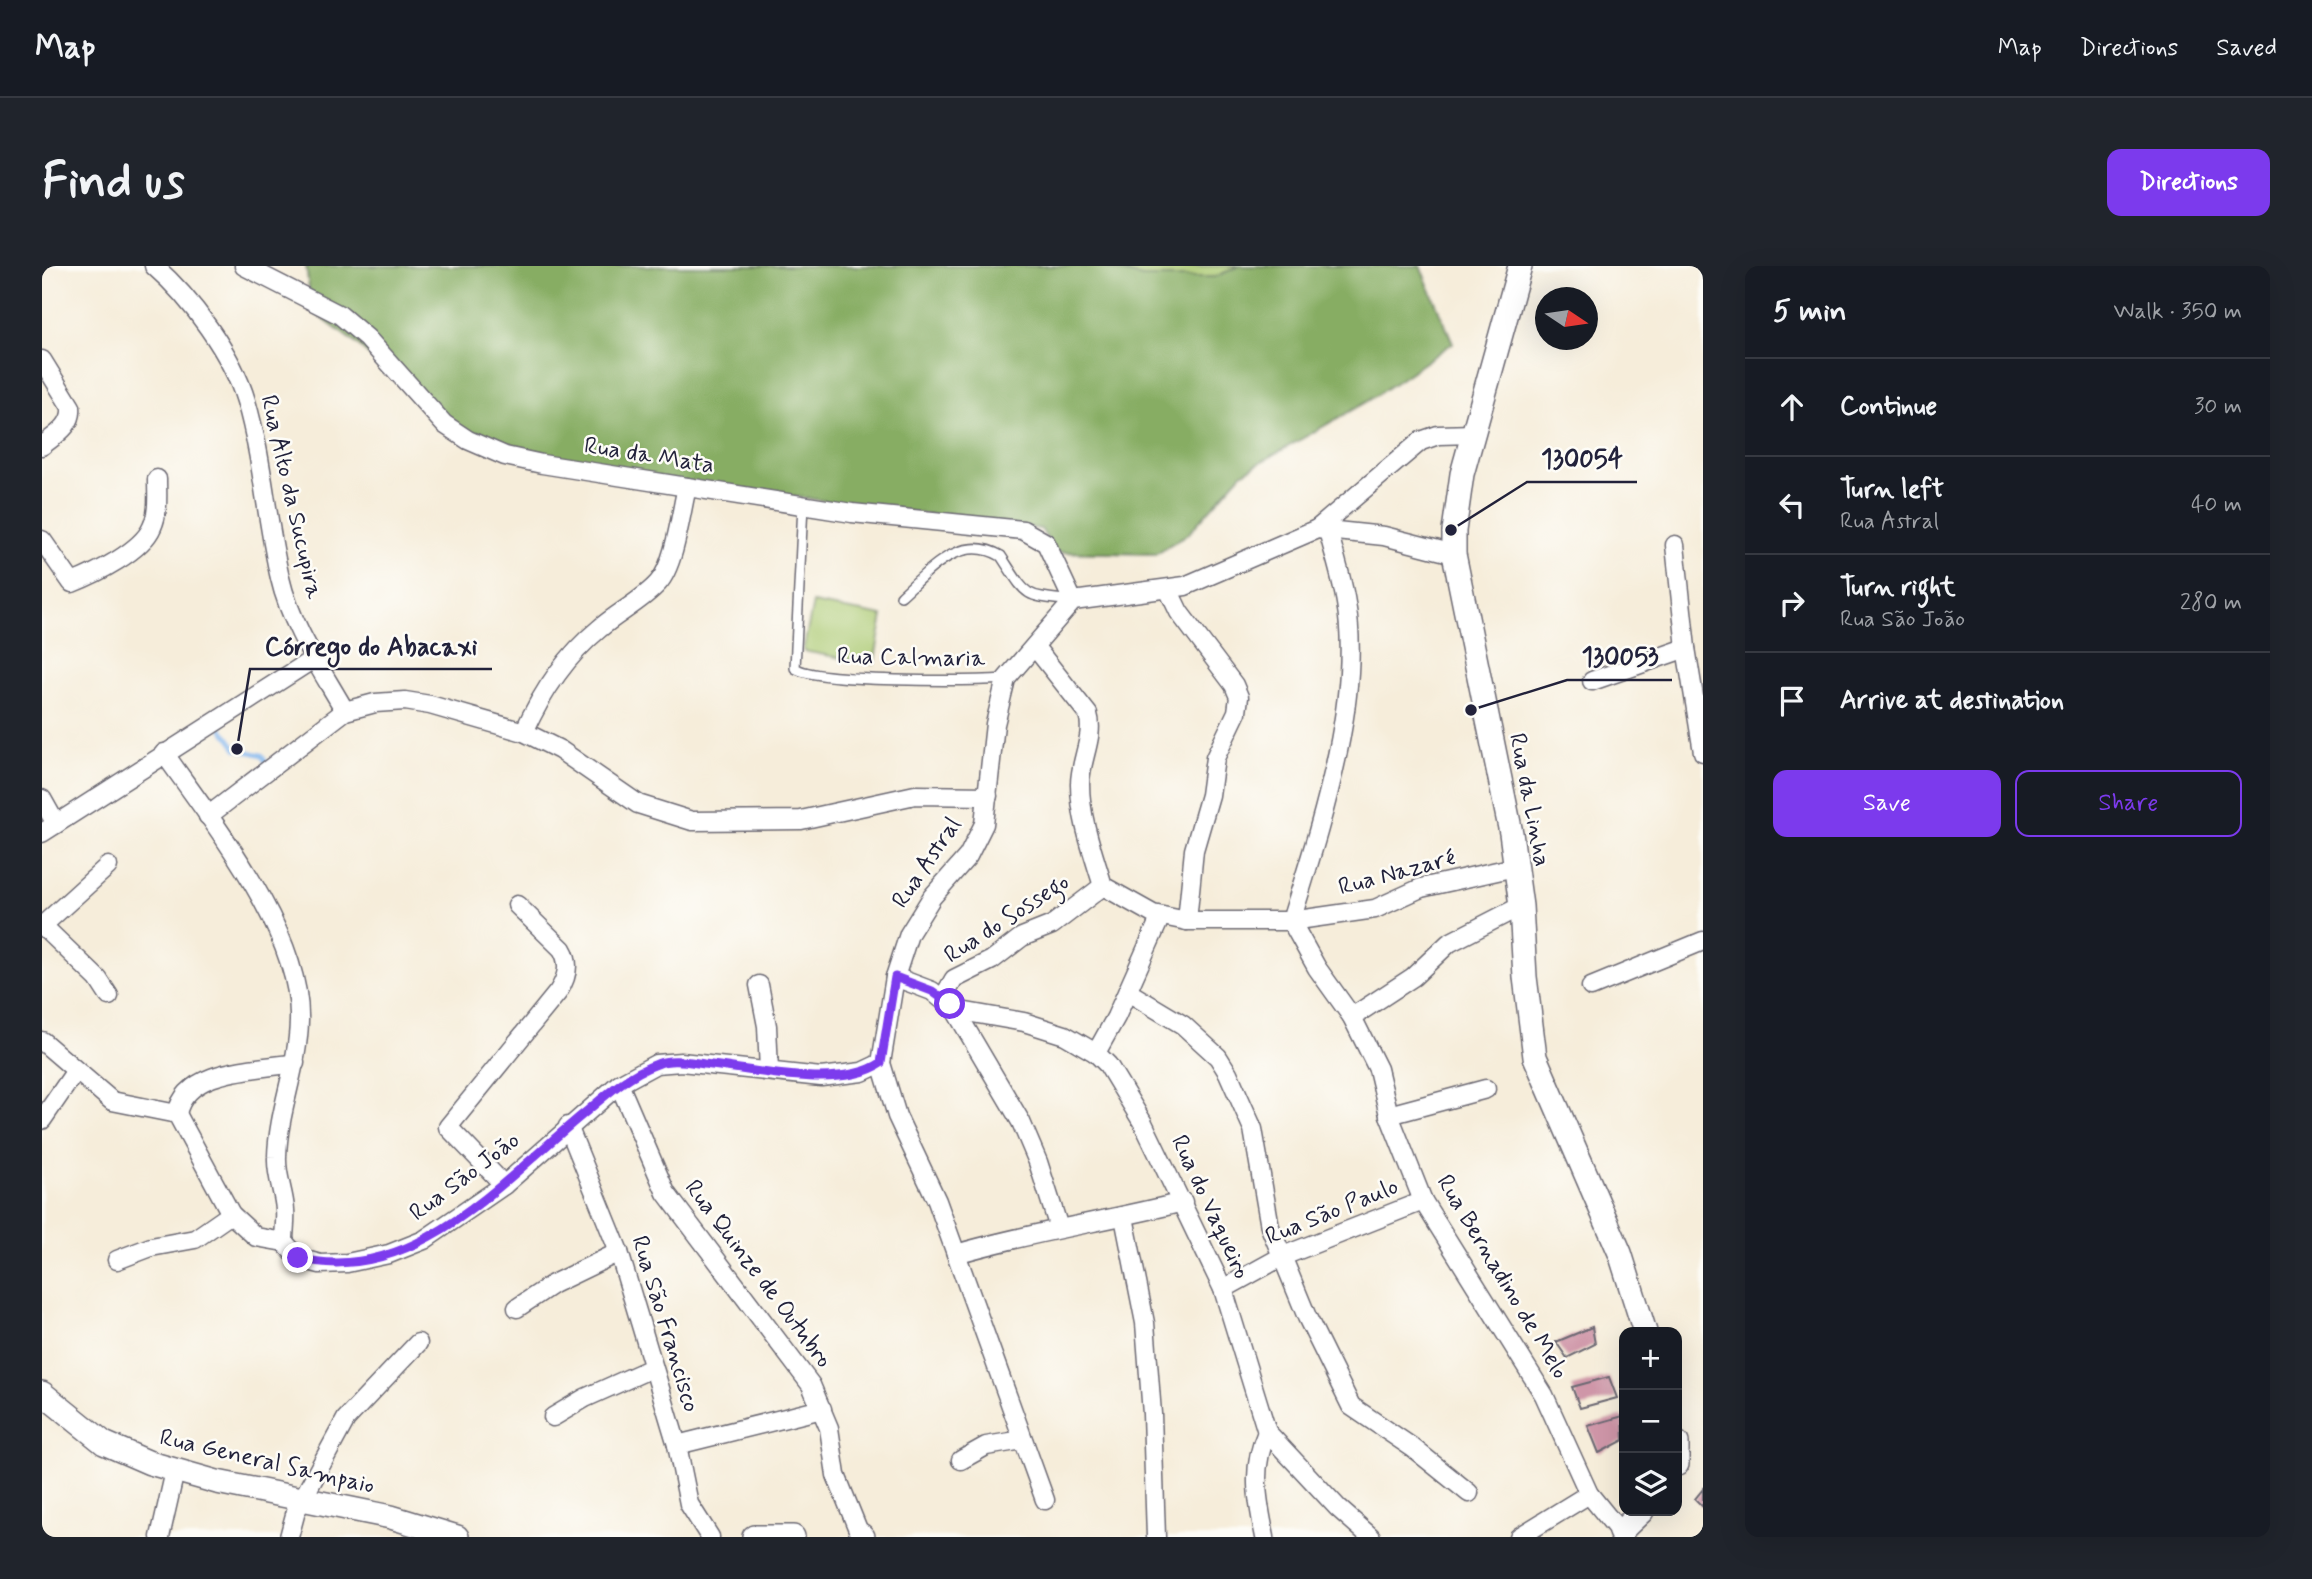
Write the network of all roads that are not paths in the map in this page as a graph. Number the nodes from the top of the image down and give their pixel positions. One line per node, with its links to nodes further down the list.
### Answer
1 (155, 266): 19 (street, Rua Alto da Sucupira)
2 (244, 266): 8 (street, Rua da Mata)
3 (1520, 266): 5 (street, Rua da Linha)
4 (42, 360): 6 (street)
5 (1474, 434): 10 (street); 13 (street, Rua da Linha)
6 (42, 446)
7 (157, 478): 11 (street)
8 (687, 486): 9 (street, Rua da Mata); 23 (street)
9 (803, 505): 16 (street, Rua da Mata); 20 (lane, Rua Calmaria)
10 (1323, 529): 13 (street); 14 (street); 37 (street)
11 (42, 540)
12 (1675, 545): 18 (street)
13 (1454, 554): 31 (street, Rua da Linha)
14 (1168, 589): 16 (street); 36 (street)
15 (901, 596): 16 (lane)
16 (1073, 601): 17 (street, Rua Astral)
17 (1035, 647): 20 (street, Rua Astral); 32 (street)
18 (1686, 648): 21 (street); 24 (street)
19 (315, 658): 22 (street, Rua Alto da Sucupira); 25 (street)
20 (1006, 679): 26 (street, Rua Astral)
21 (1592, 681)
22 (345, 711): 23 (street); 28 (street)
23 (524, 732): 26 (street)
24 (1703, 752)
25 (164, 753): 28 (street); 29 (street)
26 (988, 796): 40 (street, Rua Astral)
27 (42, 799): 29 (street)
28 (208, 816): 49 (street)
29 (49, 828)
30 (108, 866): 38 (street)
31 (1516, 867): 34 (street, Rua da Linha); 37 (street, Rua Nazaré)
32 (1103, 886): 35 (street); 45 (street, Rua do Sossego)
33 (517, 905): 59 (street)
34 (1521, 906): 46 (street); 72 (street, Rua da Linha)
35 (1161, 916): 36 (street); 43 (street)
36 (1186, 920): 37 (street)
37 (1291, 921): 46 (street, Rua Bernadino de Melo)
38 (42, 926): 44 (street)
39 (1703, 941): 42 (street)
40 (895, 977): 45 (street, Rua do Vaqueiro); 50 (street, Rua Astral)
41 (759, 985): 51 (street)
42 (1591, 987)
43 (1128, 992): 48 (street); 68 (street)
44 (109, 996)
45 (949, 1004): 48 (street, Rua do Vaqueiro); 64 (street)
46 (1352, 1017): 56 (street, Rua Bernadino de Melo)
47 (42, 1041): 52 (street)
48 (1096, 1053): 61 (street, Rua do Vaqueiro)
49 (295, 1063): 55 (street); 65 (street)
50 (881, 1063): 51 (street, Rua São João); 67 (street, Rua Astral)
51 (769, 1071): 53 (street, Rua São João)
52 (75, 1072): 55 (street); 57 (street)
53 (619, 1084): 58 (street, Rua São João); 76 (street, Rua Quinze de Outubro)
54 (1486, 1089): 56 (street)
55 (177, 1114): 62 (street)
56 (1389, 1115): 60 (street, Rua Bernadino de Melo)
57 (42, 1119)
58 (568, 1126): 59 (street, Rua São João); 66 (street, Rua São Francisco)
59 (504, 1185): 65 (street, Rua São João)
60 (1423, 1201): 68 (street, Rua São Paulo); 84 (street, Rua Bernadino de Melo)
61 (1183, 1202): 63 (street); 70 (street, Rua do Vaqueiro)
62 (230, 1214): 65 (street, Rua São João); 69 (street)
63 (1124, 1217): 64 (street); 96 (street)
64 (1059, 1228): 67 (street)
65 (284, 1242)
66 (619, 1252): 71 (street); 74 (street, Rua São Francisco)
67 (956, 1254): 79 (street, Rua Astral)
68 (1283, 1256): 70 (street, Rua São Paulo); 83 (street)
69 (117, 1260)
70 (1223, 1289): 78 (street, Rua do Vaqueiro)
71 (517, 1308)
72 (1643, 1327)
73 (418, 1343): 85 (street)
74 (652, 1368): 77 (street); 80 (street, Rua São Francisco)
75 (42, 1393): 82 (street, Rua General Sampaio)
76 (822, 1409): 80 (street); 90 (street, Rua Quinze de Outubro)
77 (553, 1418)
78 (1267, 1432): 97 (street); 98 (street)
79 (1023, 1440): 81 (street); 86 (street, Rua Astral)
80 (677, 1445): 93 (street, Rua São Francisco)
81 (961, 1460)
82 (175, 1471): 85 (street, Rua General Sampaio); 91 (street)
83 (1469, 1493)
84 (1589, 1494): 88 (street, Rua Bernadino de Melo); 99 (street)
85 (304, 1500): 89 (street, Rua General Sampaio); 92 (street)
86 (1045, 1500)
87 (1638, 1516): 88 (street)
88 (1622, 1535)
89 (452, 1536)
90 (862, 1536)
91 (160, 1537)
92 (289, 1537)
93 (710, 1537)
94 (754, 1537): 95 (street)
95 (793, 1537)
96 (1156, 1537)
97 (1265, 1537)
98 (1371, 1537)
99 (1519, 1537)

